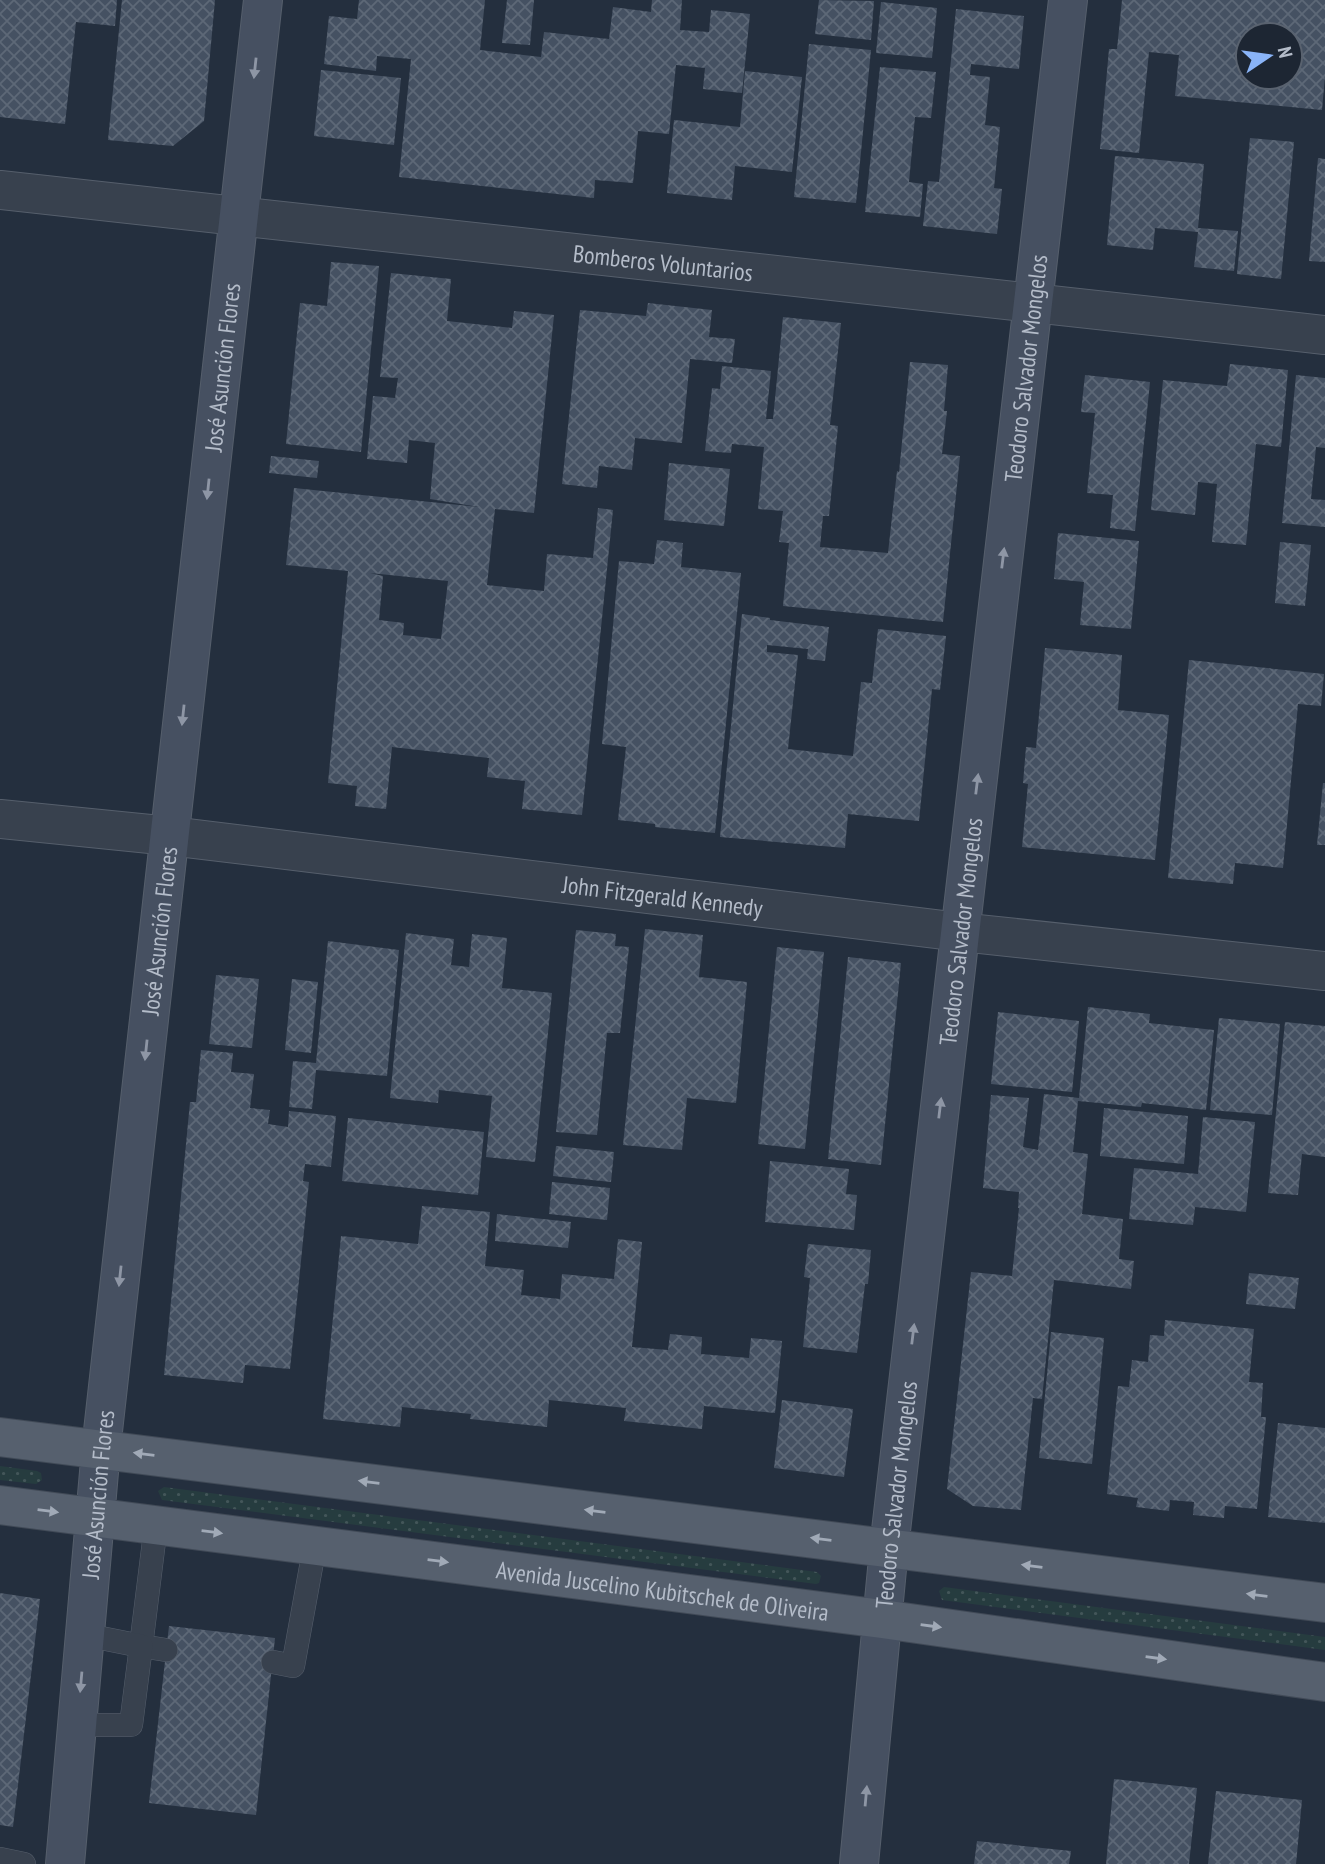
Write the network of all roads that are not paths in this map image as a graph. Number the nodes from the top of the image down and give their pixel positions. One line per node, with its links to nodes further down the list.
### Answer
1 (262, 0): 4 (street, José Asunción Flores, one-way to 4)
2 (1068, 0): 5 (street, Teodoro Salvador Mongelos)
3 (0, 190): 4 (street, Bomberos Voluntarios)
4 (239, 216): 5 (street, Bomberos Voluntarios); 8 (street, José Asunción Flores, one-way to 8)
5 (1033, 303): 6 (street, Bomberos Voluntarios); 9 (street, Teodoro Salvador Mongelos, one-way to 5)
6 (1325, 335)
7 (0, 819): 8 (street, John Fitzgerald Kennedy)
8 (170, 836): 9 (street, John Fitzgerald Kennedy); 12 (street, José Asunción Flores, one-way to 12)
9 (960, 932): 10 (street, John Fitzgerald Kennedy); 17 (street, Teodoro Salvador Mongelos, one-way to 9)
10 (1325, 971)
11 (0, 1437): 12 (main road)
12 (100, 1449): 14 (street, José Asunción Flores); 17 (main road, one-way to 12)
13 (0, 1505): 14 (main road, Avenida Juscelino Kubitschek de Oliveira, one-way to 14)
14 (96, 1517): 15 (main road, Avenida Juscelino Kubitschek de Oliveira); 20 (street, José Asunción Flores)
15 (156, 1525): 16 (main road, Avenida Juscelino Kubitschek de Oliveira, one-way to 16); 21 (lane)
16 (315, 1545): 19 (main road, Avenida Juscelino Kubitschek de Oliveira, one-way to 19); 23 (lane)
17 (889, 1548): 18 (main road, one-way to 17); 19 (street, Teodoro Salvador Mongelos)
18 (1325, 1603)
19 (882, 1619): 24 (main road, Avenida Juscelino Kubitschek de Oliveira, one-way to 24); 29 (street, Teodoro Salvador Mongelos, one-way to 19)
20 (86, 1634): 21 (lane); 25 (street, José Asunción Flores, one-way to 25)
21 (141, 1646): 22 (lane); 25 (lane)
22 (166, 1650)
23 (273, 1662)
24 (1325, 1682)
25 (77, 1725): 28 (street, José Asunción Flores)
26 (0, 1859): 27 (lane)
27 (24, 1864)
28 (65, 1864)
29 (859, 1864)

